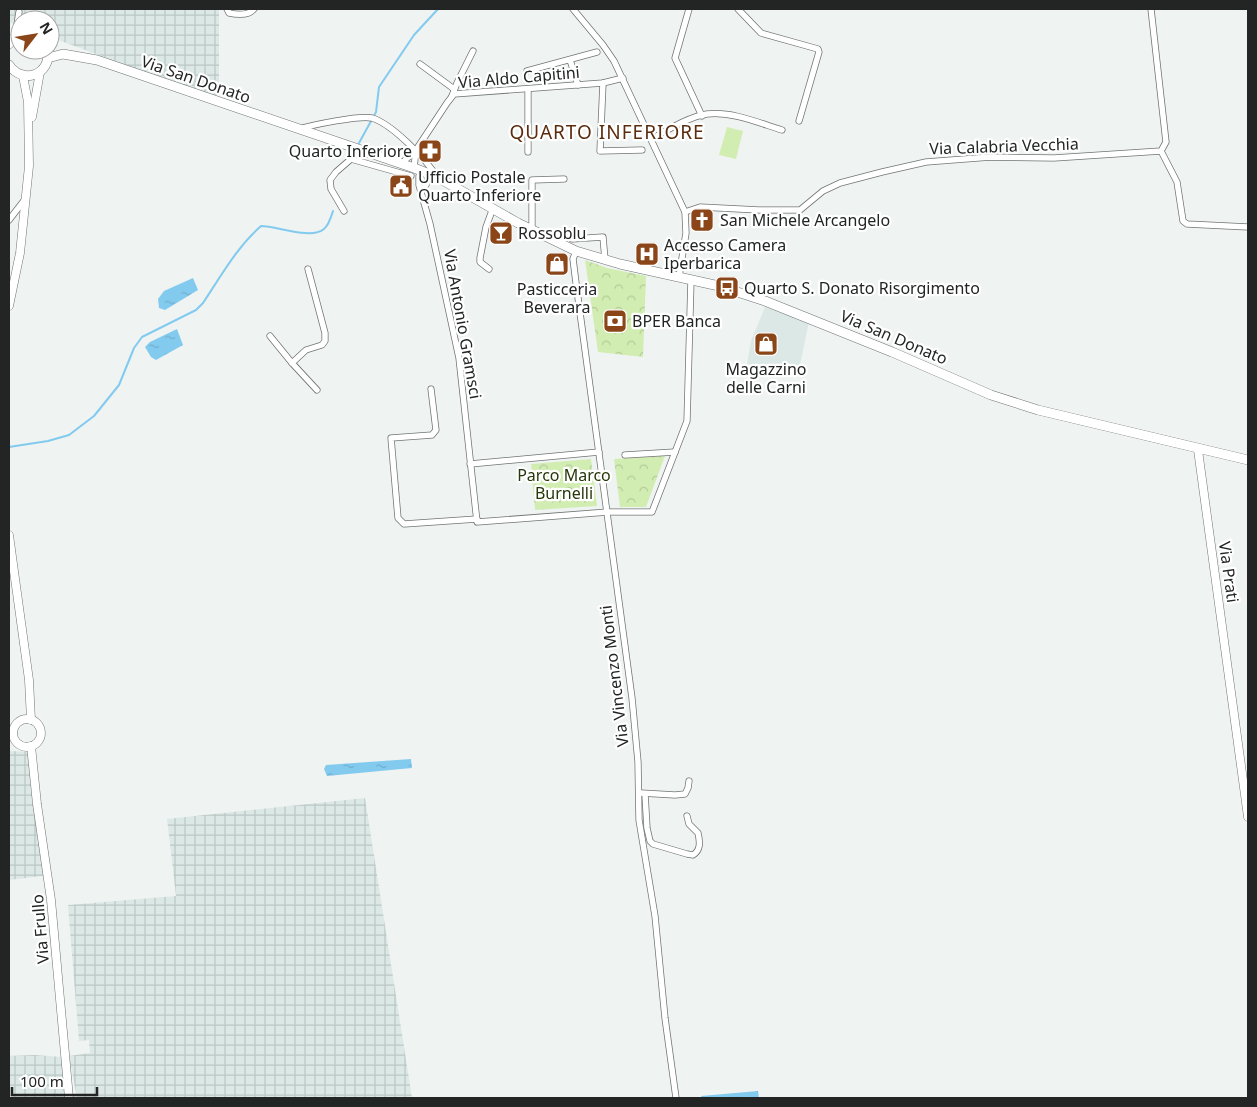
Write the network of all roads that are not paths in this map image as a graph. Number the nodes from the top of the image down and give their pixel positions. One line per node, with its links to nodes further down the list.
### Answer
1 (227, 9): 2 (street)
2 (254, 9)
3 (574, 9): 19 (street)
4 (689, 9): 25 (street)
5 (738, 9): 26 (street)
6 (1151, 9): 34 (street)
7 (60, 49): 11 (main road, Via San Donato)
8 (473, 51): 22 (street)
9 (597, 52): 13 (street)
10 (60, 54): 11 (main road, Via San Donato)
11 (82, 57): 27 (main road, Via San Donato)
12 (46, 60): 17 (main road)
13 (570, 60): 16 (street); 21 (street)
14 (420, 64): 22 (street)
15 (9, 65): 18 (main road)
16 (528, 71)
17 (40, 72): 18 (main road); 29 (street)
18 (23, 76): 29 (street)
19 (622, 78): 20 (street, Via Aldo Capitini); 30 (street)
20 (602, 83): 21 (street, Via Aldo Capitini); 33 (street)
21 (578, 85): 23 (street, Via Aldo Capitini)
22 (454, 89): 24 (street)
23 (528, 89): 24 (street, Via Aldo Capitini); 35 (street)
24 (452, 96): 32 (street, Via Aldo Capitini)
25 (702, 116): 28 (street); 30 (street)
26 (799, 120)
27 (299, 129): 31 (main road, Via San Donato); 32 (street, Via San Donato)
28 (782, 130)
29 (30, 134): 40 (street)
30 (651, 139): 43 (street)
31 (355, 148): 36 (street); 37 (main road, Via San Donato)
32 (416, 150): 37 (street); 38 (street, Via Antonio Gramsci); 38 (street, Via San Donato)
33 (642, 150)
34 (1161, 151): 43 (street, Via Calabria Vecchia); 45 (street)
35 (528, 152)
36 (351, 159): 38 (street); 42 (street)
37 (402, 163): 38 (main road, Via San Donato)
38 (422, 173): 41 (main road, Via San Donato); 64 (street, Via Antonio Gramsci)
39 (564, 179): 46 (street)
40 (26, 198): 44 (street); 54 (street)
41 (493, 208): 46 (main road, Via San Donato); 51 (street)
42 (344, 211)
43 (685, 212): 52 (street)
44 (9, 220)
45 (1248, 227)
46 (532, 230): 48 (main road, Via San Donato)
47 (572, 239): 49 (street)
48 (576, 251): 49 (main road, Via San Donato); 60 (street, Via Vincenzo Monti)
49 (605, 260): 52 (main road, Via San Donato)
50 (308, 269): 56 (street)
51 (489, 269)
52 (679, 277): 53 (main road, Via San Donato)
53 (691, 280): 59 (main road, Via San Donato); 61 (street)
54 (9, 306)
55 (270, 336): 56 (street)
56 (292, 362): 57 (street)
57 (317, 390)
58 (431, 390): 66 (street)
59 (1198, 450): 63 (main road, Via San Donato); 79 (street, Via Prati)
60 (599, 452): 64 (street); 65 (street, Via Vincenzo Monti)
61 (675, 452): 62 (street); 65 (street)
62 (625, 455)
63 (1248, 460)
64 (470, 464): 66 (street, Via Antonio Gramsci)
65 (608, 512): 66 (street); 74 (street, Via Vincenzo Monti)
66 (477, 519)
67 (9, 535): 68 (street)
68 (30, 695): 69 (street); 70 (street)
69 (31, 720): 70 (street); 72 (street)
70 (15, 725): 71 (street)
71 (13, 740): 72 (street)
72 (28, 746): 80 (street, Via Frullo)
73 (689, 781): 75 (street)
74 (638, 793): 75 (street); 76 (street, Via Vincenzo Monti)
75 (645, 794): 77 (street)
76 (638, 812): 77 (street); 81 (street, Via Vincenzo Monti)
77 (646, 812): 78 (street)
78 (687, 816)
79 (1248, 817)
80 (69, 1098)
81 (676, 1098)

